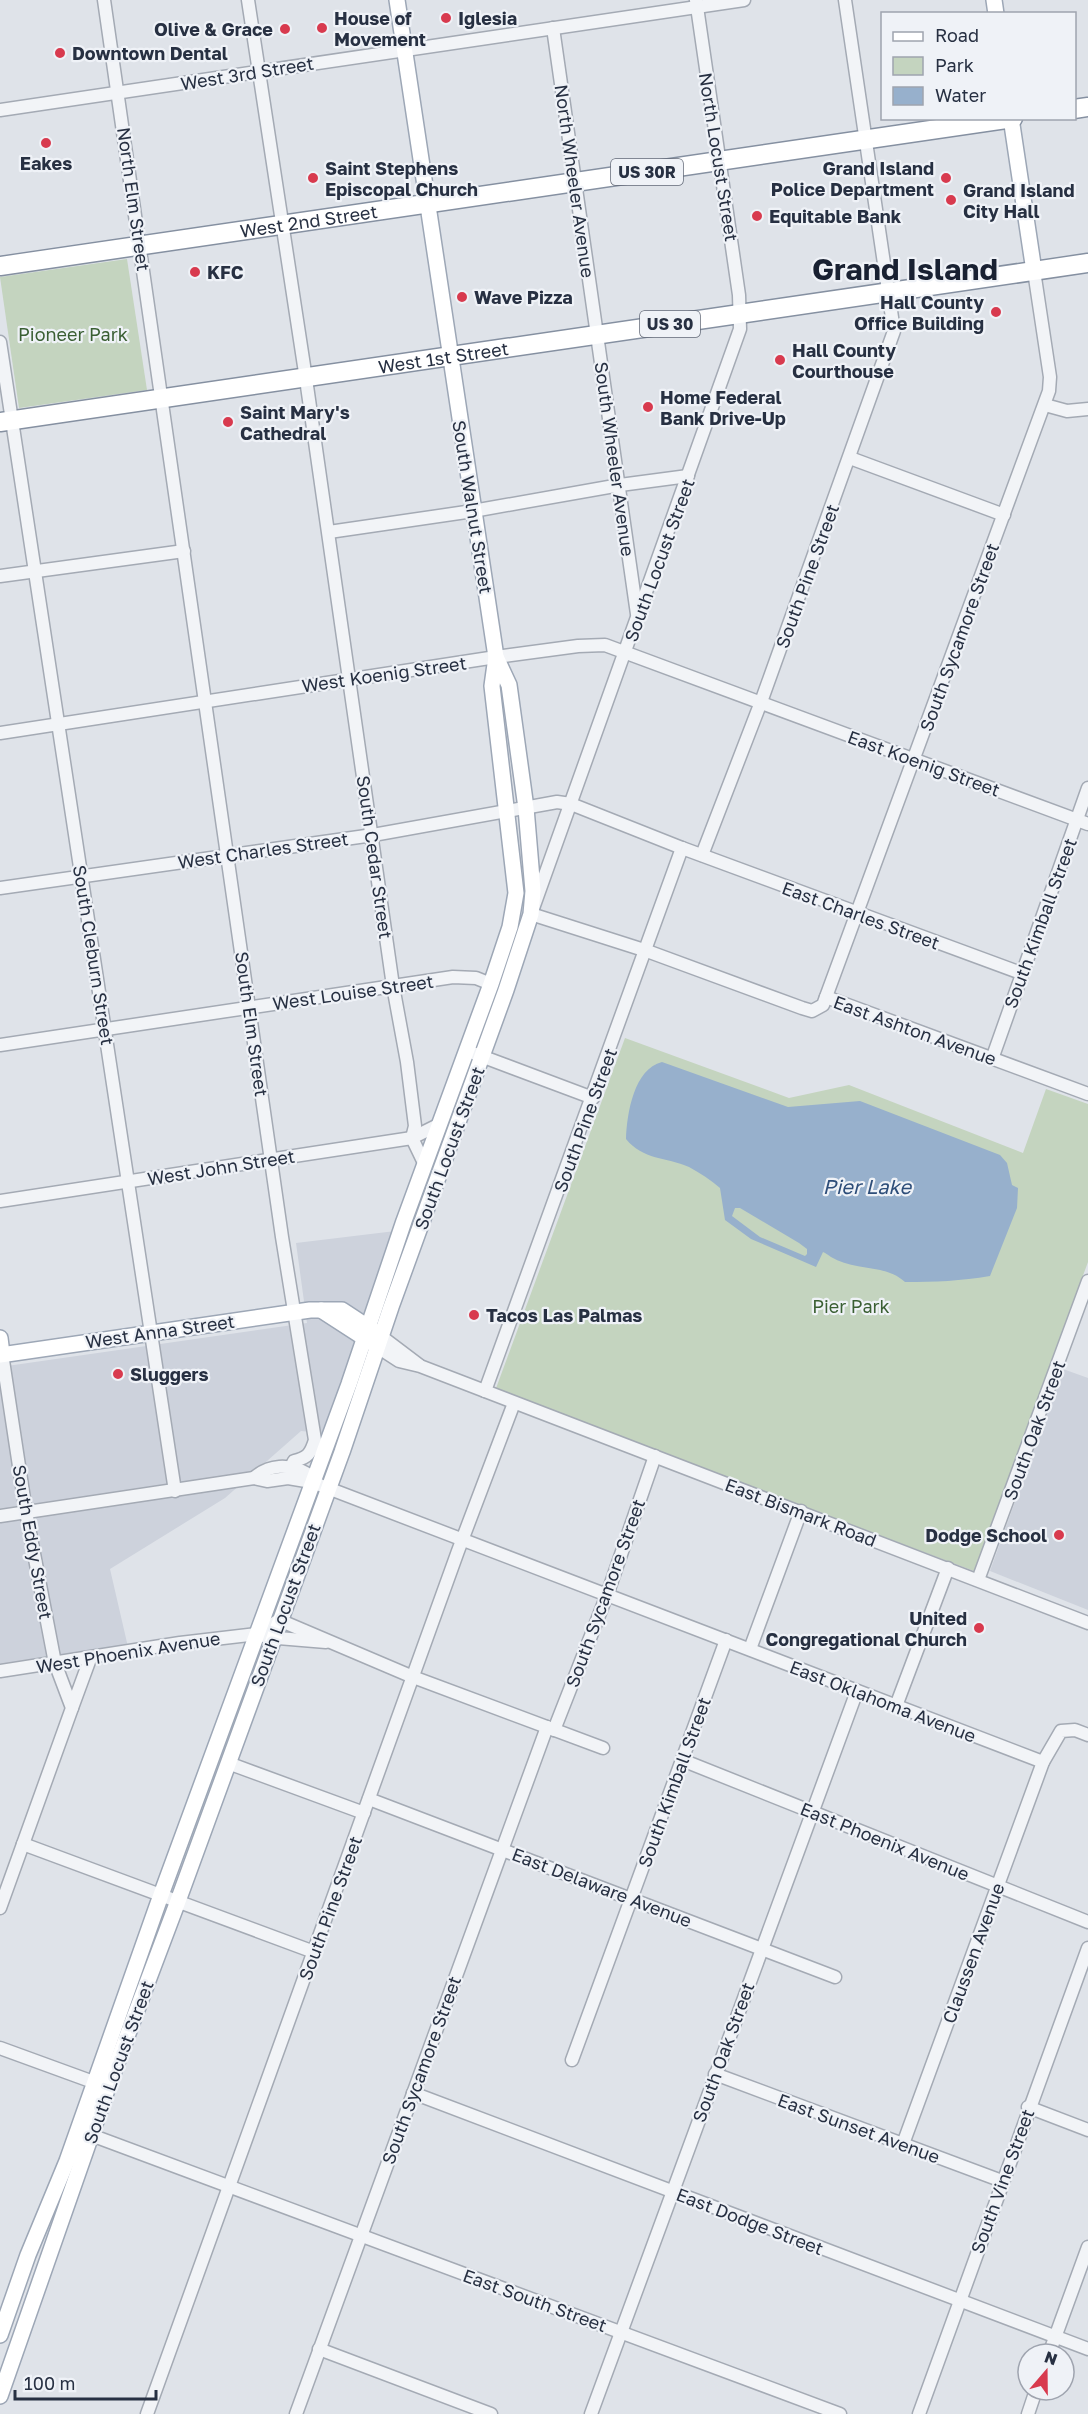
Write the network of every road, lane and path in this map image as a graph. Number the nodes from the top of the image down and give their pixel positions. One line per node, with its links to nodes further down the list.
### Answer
1 (104, 0): 10 (street, North Elm Street)
2 (248, 0): 9 (street)
3 (397, 0): 8 (main road, South Walnut Street)
4 (744, 0): 6 (street, West 3rd Street)
5 (845, 0): 14 (street, South Pine Street)
6 (697, 4): 7 (street, West 3rd Street); 15 (street, North Locust Street)
7 (553, 28): 8 (street, West 3rd Street); 16 (street, North Wheeler Avenue)
8 (404, 50): 9 (street, West 3rd Street); 17 (main road, South Walnut Street)
9 (259, 71): 10 (street, West 3rd Street); 18 (street)
10 (118, 93): 11 (street, West 3rd Street); 19 (street, North Elm Street)
11 (0, 110)
12 (1004, 120): 14 (highway, US 30R)
13 (1011, 120): 22 (main road)
14 (866, 140): 15 (highway, West 2nd Street / US 30R); 23 (street, South Pine Street)
15 (721, 162): 16 (highway, West 2nd Street / US 30R); 24 (street, North Locust Street)
16 (575, 183): 17 (highway, West 2nd Street / US 30R); 25 (street, North Wheeler Avenue)
17 (427, 205): 18 (highway, West 2nd Street / US 30R); 27 (main road, South Walnut Street)
18 (282, 226): 19 (highway, West 2nd Street / US 30R); 28 (street)
19 (141, 247): 21 (highway, West 2nd Street / US 30R); 29 (street, North Elm Street)
20 (1088, 262): 22 (highway, US 30)
21 (0, 266)
22 (1034, 271): 23 (highway, US 30); 30 (street, South Sycamore Street)
23 (889, 292): 24 (highway, West 1st Street / US 30); 33 (street, South Pine Street)
24 (742, 314): 25 (highway, West 1st Street / US 30); 34 (street, South Locust Street)
25 (598, 334): 27 (highway, West 1st Street / US 30); 35 (street, South Wheeler Avenue)
26 (0, 342): 32 (street, South Cleburn Street)
27 (450, 357): 28 (highway, West 1st Street / US 30); 36 (main road, South Walnut Street)
28 (306, 378): 29 (highway, West 1st Street / US 30); 38 (street)
29 (163, 399): 32 (highway, West 1st Street / US 30); 39 (street)
30 (1045, 405): 31 (street); 37 (street, South Sycamore Street)
31 (1088, 409)
32 (6, 421): 40 (street, South Cleburn Street)
33 (850, 458): 37 (street); 47 (street, South Pine Street)
34 (688, 476): 35 (street); 42 (street, South Locust Street)
35 (620, 485): 36 (street); 42 (street, South Wheeler Avenue)
36 (473, 512): 38 (street); 44 (main road, South Walnut Street)
37 (1004, 515): 50 (street, South Sycamore Street)
38 (329, 532): 45 (street, South Cedar Street)
39 (184, 551): 40 (street); 46 (street, South Elm Street)
40 (33, 572): 41 (street); 48 (street, South Cleburn Street)
41 (0, 576)
42 (637, 618): 43 (street, South Locust Street)
43 (626, 651): 44 (street, West Koenig Street); 47 (street, West Koenig Street); 52 (street, South Locust Street)
44 (495, 657): 45 (street, West Koenig Street); 53 (main road, South Walnut Street); 54 (main road, South Walnut Street)
45 (350, 679): 46 (street, West Koenig Street); 56 (street, South Cedar Street)
46 (204, 700): 48 (street, West Koenig Street); 58 (street, South Elm Street)
47 (761, 702): 50 (street, East Koenig Street); 59 (street, South Pine Street)
48 (60, 724): 49 (street, West Koenig Street); 60 (street, South Cleburn Street)
49 (0, 733)
50 (914, 760): 55 (street, East Koenig Street); 62 (street, South Sycamore Street)
51 (1088, 788): 55 (street, South Kimball Street)
52 (571, 804): 53 (street, West Charles Street); 57 (street); 63 (street, South Locust Street)
53 (526, 808): 54 (street, West Charles Street); 63 (main road, South Locust Street)
54 (507, 812): 56 (street, West Charles Street); 66 (main road, South Locust Street)
55 (1082, 822): 65 (street, South Kimball Street)
56 (372, 835): 58 (street, West Charles Street); 67 (street, South Cedar Street)
57 (682, 848): 59 (street, East Charles Street); 64 (street, South Pine Street)
58 (228, 855): 60 (street, West Charles Street); 69 (street, South Elm Street)
59 (702, 855): 62 (street, East Charles Street)
60 (81, 876): 61 (street, West Charles Street); 70 (street, South Cleburn Street)
61 (0, 888)
62 (858, 913): 65 (street, East Charles Street); 68 (street, South Sycamore Street)
63 (531, 914): 64 (street); 73 (main road, South Locust Street)
64 (647, 951): 68 (street, East Ashton Avenue); 76 (street, South Pine Street)
65 (1021, 973): 74 (street, South Kimball Street)
66 (491, 984): 67 (street, West Louise Street); 72 (main road, South Locust Street)
67 (393, 986): 69 (street, West Louise Street); 78 (street, South Cedar Street)
68 (826, 997): 74 (street, East Ashton Avenue)
69 (250, 1007): 70 (street, West Louise Street); 79 (street, South Elm Street)
70 (106, 1029): 71 (street, West Louise Street); 81 (street, South Cleburn Street)
71 (0, 1045)
72 (467, 1051): 73 (street); 77 (main road, South Locust Street)
73 (482, 1056): 76 (street); 88 (main road, South Locust Street)
74 (992, 1059): 75 (street, East Ashton Avenue)
75 (1088, 1094)
76 (593, 1098): 90 (street, South Pine Street)
77 (440, 1124): 78 (street, West John Street); 80 (main road, South Locust Street)
78 (412, 1138): 79 (street, West John Street); 80 (street, South Cedar Street)
79 (271, 1159): 81 (street, West John Street); 84 (street, South Elm Street)
80 (425, 1165): 85 (main road, South Locust Street)
81 (128, 1182): 82 (street, West John Street); 86 (street, South Cleburn Street)
82 (0, 1201)
83 (1088, 1281): 103 (street, South Oak Street)
84 (293, 1311): 85 (main road, West Anna Street); 86 (main road, West Anna Street); 93 (street, South Elm Street)
85 (366, 1331): 88 (main road, West Anna Street); 95 (main road, South Locust Street)
86 (150, 1333): 89 (main road, West Anna Street); 97 (street, South Cleburn Street)
87 (0, 1338): 89 (main road, South Eddy Street)
88 (380, 1342): 90 (street, East Bismark Road); 96 (main road, South Locust Street)
89 (1, 1354): 99 (street, South Eddy Street)
90 (484, 1392): 91 (street, East Bismark Road)
91 (514, 1403): 92 (street, East Bismark Road); 101 (street, South Pine Street)
92 (655, 1456): 98 (street, East Bismark Road); 104 (street, South Sycamore Street)
93 (291, 1467): 94 (street); 95 (street)
94 (254, 1478): 95 (street); 97 (street)
95 (312, 1482): 96 (street, East Oklahoma Avenue); 107 (main road, South Locust Street)
96 (328, 1488): 101 (street, East Oklahoma Avenue); 105 (main road, South Locust Street)
97 (175, 1491): 99 (street)
98 (801, 1511): 102 (street, East Bismark Road); 111 (street)
99 (26, 1512): 100 (street); 113 (street, South Eddy Street)
100 (0, 1516)
101 (463, 1538): 104 (street, East Oklahoma Avenue); 115 (street, South Pine Street)
102 (948, 1568): 103 (street, East Bismark Road); 117 (street)
103 (978, 1580): 106 (street, East Bismark Road)
104 (607, 1595): 109 (street, East Oklahoma Avenue); 119 (street, South Sycamore Street)
105 (279, 1620): 107 (street, West Phoenix Avenue); 108 (main road, South Locust Street); 110 (street, West Phoenix Avenue)
106 (1088, 1623)
107 (257, 1634): 108 (street, West Phoenix Avenue); 112 (street, West Phoenix Avenue); 131 (main road, South Locust Street)
108 (273, 1639): 110 (street, West Phoenix Avenue); 124 (main road, South Locust Street)
109 (726, 1640): 111 (street, East Oklahoma Avenue); 122 (street, South Kimball Street)
110 (327, 1642): 115 (street, West Phoenix Avenue)
111 (750, 1650): 116 (street, East Oklahoma Avenue)
112 (90, 1659): 113 (street, West Phoenix Avenue); 118 (street)
113 (55, 1663): 114 (street, West Phoenix Avenue); 118 (street, South Eddy Street)
114 (0, 1671)
115 (413, 1677): 119 (street); 125 (street, South Pine Street)
116 (857, 1691): 117 (street, East Oklahoma Avenue); 126 (street, South Oak Street)
117 (896, 1706): 123 (street, East Oklahoma Avenue)
118 (72, 1708): 128 (street)
119 (551, 1728): 121 (street); 129 (street, South Sycamore Street)
120 (1088, 1735): 123 (street)
121 (603, 1748)
122 (682, 1760): 126 (street, East Phoenix Avenue); 132 (street, South Kimball Street)
123 (1043, 1762): 130 (street, Claussen Avenue)
124 (228, 1763): 127 (street); 133 (main road, South Locust Street)
125 (369, 1799): 127 (street, South Pine Street); 129 (street, East Delaware Avenue)
126 (811, 1812): 130 (street, East Phoenix Avenue); 136 (street, South Oak Street)
127 (364, 1813): 138 (street, South Pine Street)
128 (23, 1844): 131 (street); 134 (street)
129 (502, 1850): 132 (street, East Delaware Avenue); 144 (street, South Sycamore Street)
130 (997, 1887): 135 (street, East Phoenix Avenue); 148 (street, Claussen Avenue)
131 (161, 1894): 133 (street); 143 (main road, South Locust Street)
132 (632, 1898): 136 (street, East Delaware Avenue); 141 (street, South Kimball Street)
133 (178, 1901): 138 (street); 147 (main road, South Locust Street)
134 (0, 1908)
135 (1088, 1922)
136 (761, 1947): 139 (street, East Delaware Avenue); 142 (street, South Oak Street)
137 (1088, 1948): 145 (street, South Vine Street)
138 (314, 1952): 150 (street, South Pine Street)
139 (835, 1977)
140 (0, 2048): 143 (street)
141 (572, 2060)
142 (715, 2074): 148 (street, East Sunset Avenue); 151 (street, South Oak Street)
143 (96, 2083): 156 (main road, South Locust Street)
144 (413, 2093): 151 (street, East Dodge Street); 152 (street, South Sycamore Street)
145 (1028, 2107): 146 (street); 149 (street, South Vine Street)
146 (1088, 2130)
147 (91, 2135): 150 (street, East South Street); 161 (main road, South Locust Street)
148 (903, 2144): 149 (street, East Sunset Avenue)
149 (1002, 2181): 154 (street, South Vine Street)
150 (229, 2186): 152 (street, East South Street); 162 (street, South Pine Street)
151 (672, 2192): 154 (street, East Dodge Street); 155 (street, South Oak Street)
152 (360, 2235): 155 (street, East South Street); 159 (street, South Sycamore Street)
153 (1088, 2247): 157 (street)
154 (959, 2300): 157 (street, East Dodge Street); 167 (street, South Vine Street)
155 (621, 2332): 165 (street, South Oak Street); 166 (street, East South Street)
156 (0, 2335)
157 (1056, 2337): 158 (street); 160 (street, East Dodge Street)
158 (1054, 2342)
159 (319, 2349): 163 (street, South Sycamore Street); 164 (street)
160 (1088, 2349)
161 (0, 2396)
162 (147, 2414)
163 (296, 2414)
164 (491, 2414)
165 (591, 2414)
166 (840, 2414)
167 (919, 2414)

